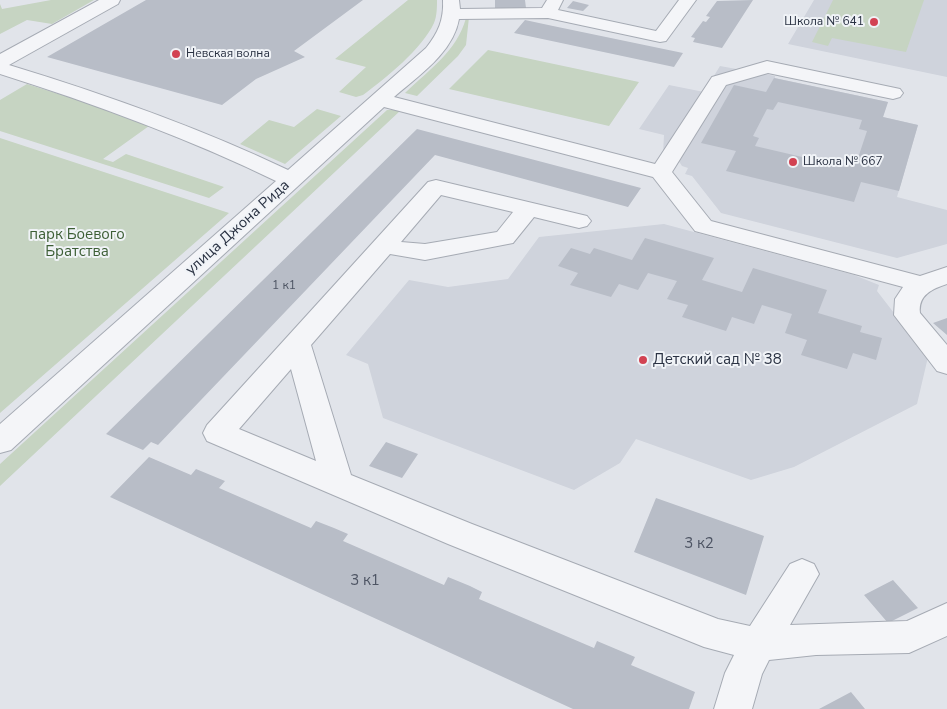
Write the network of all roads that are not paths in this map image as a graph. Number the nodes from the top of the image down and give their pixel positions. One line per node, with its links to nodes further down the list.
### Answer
1 (112, 0): 7 (street)
2 (688, 0): 6 (street)
3 (452, 7): 4 (street); 10 (street, улица Джона Рида)
4 (552, 7): 6 (street)
5 (654, 16): 6 (street)
6 (673, 20)
7 (0, 62)
8 (0, 68): 12 (street)
9 (893, 93): 11 (street)
10 (380, 100): 11 (street); 12 (street, улица Джона Рида)
11 (661, 172): 17 (street)
12 (292, 180): 20 (street, улица Джона Рида)
13 (528, 209): 14 (street); 15 (street); 15 (street)
14 (579, 222)
15 (385, 246): 18 (street)
16 (947, 275): 17 (street)
17 (921, 284): 19 (street)
18 (297, 342): 21 (street); 21 (street)
19 (947, 364)
20 (0, 442)
21 (338, 483): 24 (street)
22 (802, 574): 24 (street)
23 (947, 619): 24 (street)
24 (758, 644): 25 (street)
25 (734, 709)

